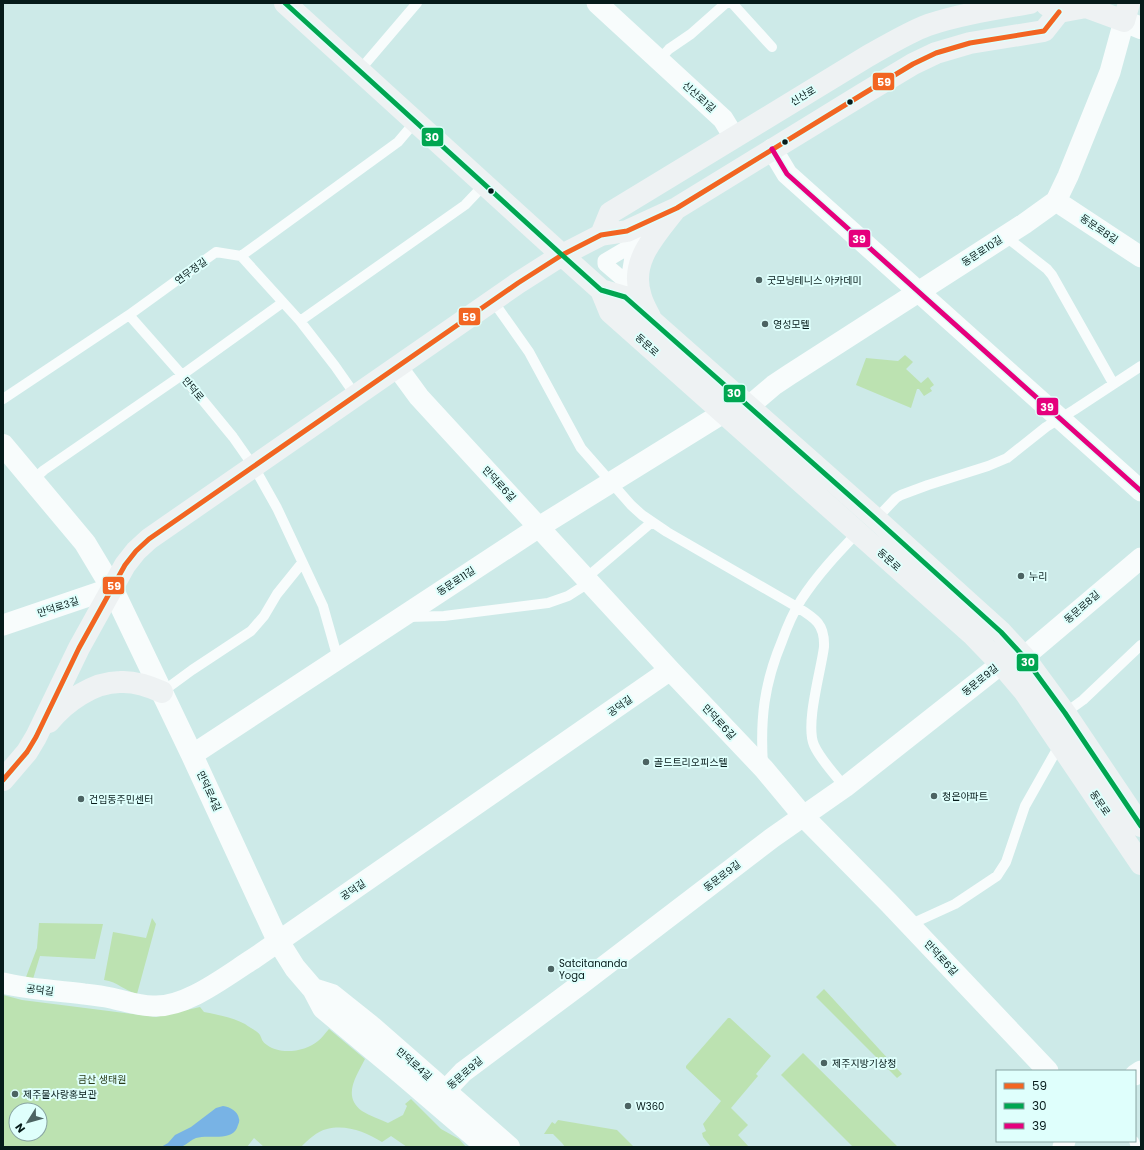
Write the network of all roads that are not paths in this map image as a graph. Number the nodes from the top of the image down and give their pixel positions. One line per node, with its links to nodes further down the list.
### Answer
1 (417, 3): 12 (lane)
2 (597, 3): 11 (street, 신산로1길)
3 (726, 3): 11 (lane)
4 (732, 3): 10 (lane)
5 (1030, 3): 7 (main road, 신산로)
6 (292, 5): 12 (main road, 동문로)
7 (991, 6): 14 (main road, 신산로)
8 (1051, 7): 9 (main road); 15 (main road)
9 (1131, 17): 17 (street, 동문로10길)
10 (772, 47)
11 (659, 60): 14 (street, 신산로1길)
12 (359, 71): 13 (main road, 동문로)
13 (415, 122): 16 (main road, 동문로); 22 (lane)
14 (734, 137): 19 (main road, 신산로)
15 (772, 149): 18 (main road); 25 (street)
16 (484, 185): 21 (main road, 동문로); 30 (lane)
17 (1056, 201): 20 (street, 동문로10길); 23 (street, 동문로8길)
18 (676, 208): 19 (main road); 29 (main road)
19 (601, 235): 21 (main road)
20 (1005, 236): 25 (street, 동문로10길); 34 (lane)
21 (562, 255): 24 (main road, 동문로); 26 (main road)
22 (240, 256): 27 (lane); 28 (lane, 연무정길)
23 (1141, 257)
24 (601, 290): 29 (main road, 동문로); 38 (main road, 동문로)
25 (918, 292): 37 (street, 동문로10길); 39 (street)
26 (493, 300): 32 (main road); 43 (lane)
27 (282, 302): 30 (lane); 33 (lane)
28 (129, 315): 33 (lane, 만덕로); 36 (lane, 연무정길)
29 (651, 320): 37 (main road, 동문로)
30 (300, 321): 35 (lane)
31 (1141, 366): 34 (lane)
32 (397, 367): 35 (main road); 47 (street, 만덕로6길)
33 (182, 375): 41 (lane, 만덕로); 42 (lane)
34 (1113, 384): 39 (lane)
35 (356, 396): 41 (main road)
36 (3, 399)
37 (748, 407): 45 (main road, 동문로)
38 (723, 413): 43 (street, 동문로11길); 48 (main road, 동문로)
39 (1060, 418): 44 (street); 45 (lane)
40 (3, 445): 42 (street)
41 (254, 466): 50 (lane, 만덕로); 52 (main road)
42 (33, 480): 52 (street)
43 (611, 482): 46 (lane); 47 (street, 동문로11길)
44 (1141, 491)
45 (876, 519): 57 (main road, 동문로)
46 (652, 522): 51 (lane); 53 (lane)
47 (539, 527): 51 (street, 만덕로6길); 54 (street, 동문로11길)
48 (858, 532): 53 (lane); 59 (main road, 동문로)
49 (1141, 558): 57 (street, 동문로8길)
50 (302, 563): 58 (lane, 만덕로); 61 (lane)
51 (588, 580): 54 (lane); 60 (street, 만덕로6길)
52 (112, 588): 55 (street, 만덕로3길); 61 (street, 만덕로4길); 63 (main road)
53 (797, 607): 66 (lane); 68 (lane)
54 (401, 618): 58 (street, 동문로11길)
55 (3, 625)
56 (1141, 645): 62 (lane)
57 (1024, 657): 62 (main road, 동문로)
58 (338, 659): 65 (street, 동문로11길)
59 (1001, 664): 64 (main road, 동문로); 68 (street, 동문로9길)
60 (670, 670): 66 (street, 만덕로6길); 73 (street, 공덕길)
61 (162, 692): 63 (main road); 65 (street, 만덕로4길)
62 (1065, 713): 70 (main road, 동문로)
63 (36, 737): 67 (main road)
64 (1060, 744): 71 (main road, 동문로); 72 (lane)
65 (192, 755): 73 (street, 만덕로4길)
66 (764, 769): 69 (street, 만덕로6길)
67 (3, 780)
68 (845, 787): 69 (street, 동문로9길)
69 (804, 817): 72 (street, 만덕로6길); 77 (street, 동문로9길)
70 (1141, 826)
71 (1141, 864)
72 (909, 924): 76 (street, 만덕로6길)
73 (278, 941): 74 (street, 공덕길); 75 (street, 만덕로4길)
74 (3, 983)
75 (313, 989): 77 (street, 만덕로4길); 78 (street, 만덕로4길)
76 (1047, 1070)
77 (445, 1091): 79 (street, 만덕로4길)
78 (486, 1147)
79 (509, 1147)

